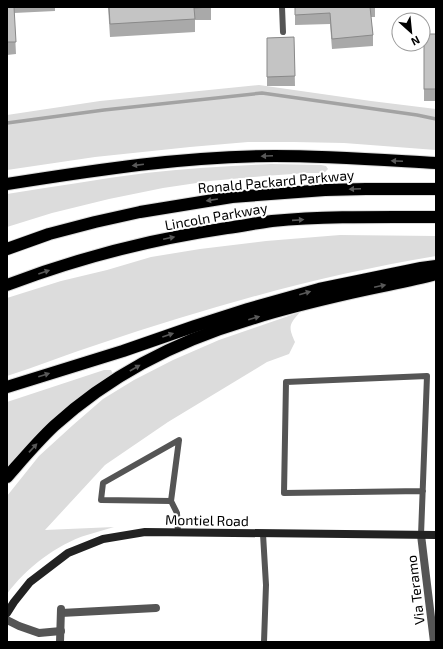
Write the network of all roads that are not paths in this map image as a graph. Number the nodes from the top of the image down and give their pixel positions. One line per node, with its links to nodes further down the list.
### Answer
1 (282, 7): 2 (lane)
2 (283, 32)
3 (436, 163): 4 (highway, one-way to 4)
4 (7, 184)
5 (436, 189): 7 (highway, Ronald Packard Parkway, one-way to 7)
6 (436, 218): 12 (highway, Lincoln Parkway, one-way to 6)
7 (49, 234): 8 (highway); 9 (highway)
8 (7, 241)
9 (7, 249)
10 (436, 266): 13 (highway, one-way to 10)
11 (436, 274): 14 (highway, one-way to 11)
12 (7, 285)
13 (7, 387)
14 (7, 477)
15 (423, 491): 15 (lane); 19 (lane)
16 (171, 501): 16 (lane); 17 (lane)
17 (178, 533): 18 (street, Montiel Road); 22 (street, Montiel Road)
18 (263, 534): 19 (street, Montiel Road); 26 (lane)
19 (421, 535): 20 (street, Montiel Road); 27 (street, Via Teramo)
20 (436, 535)
21 (156, 608): 24 (street)
22 (7, 613)
23 (7, 620): 24 (street)
24 (61, 631): 25 (street)
25 (60, 642)
26 (264, 642)
27 (434, 642)

